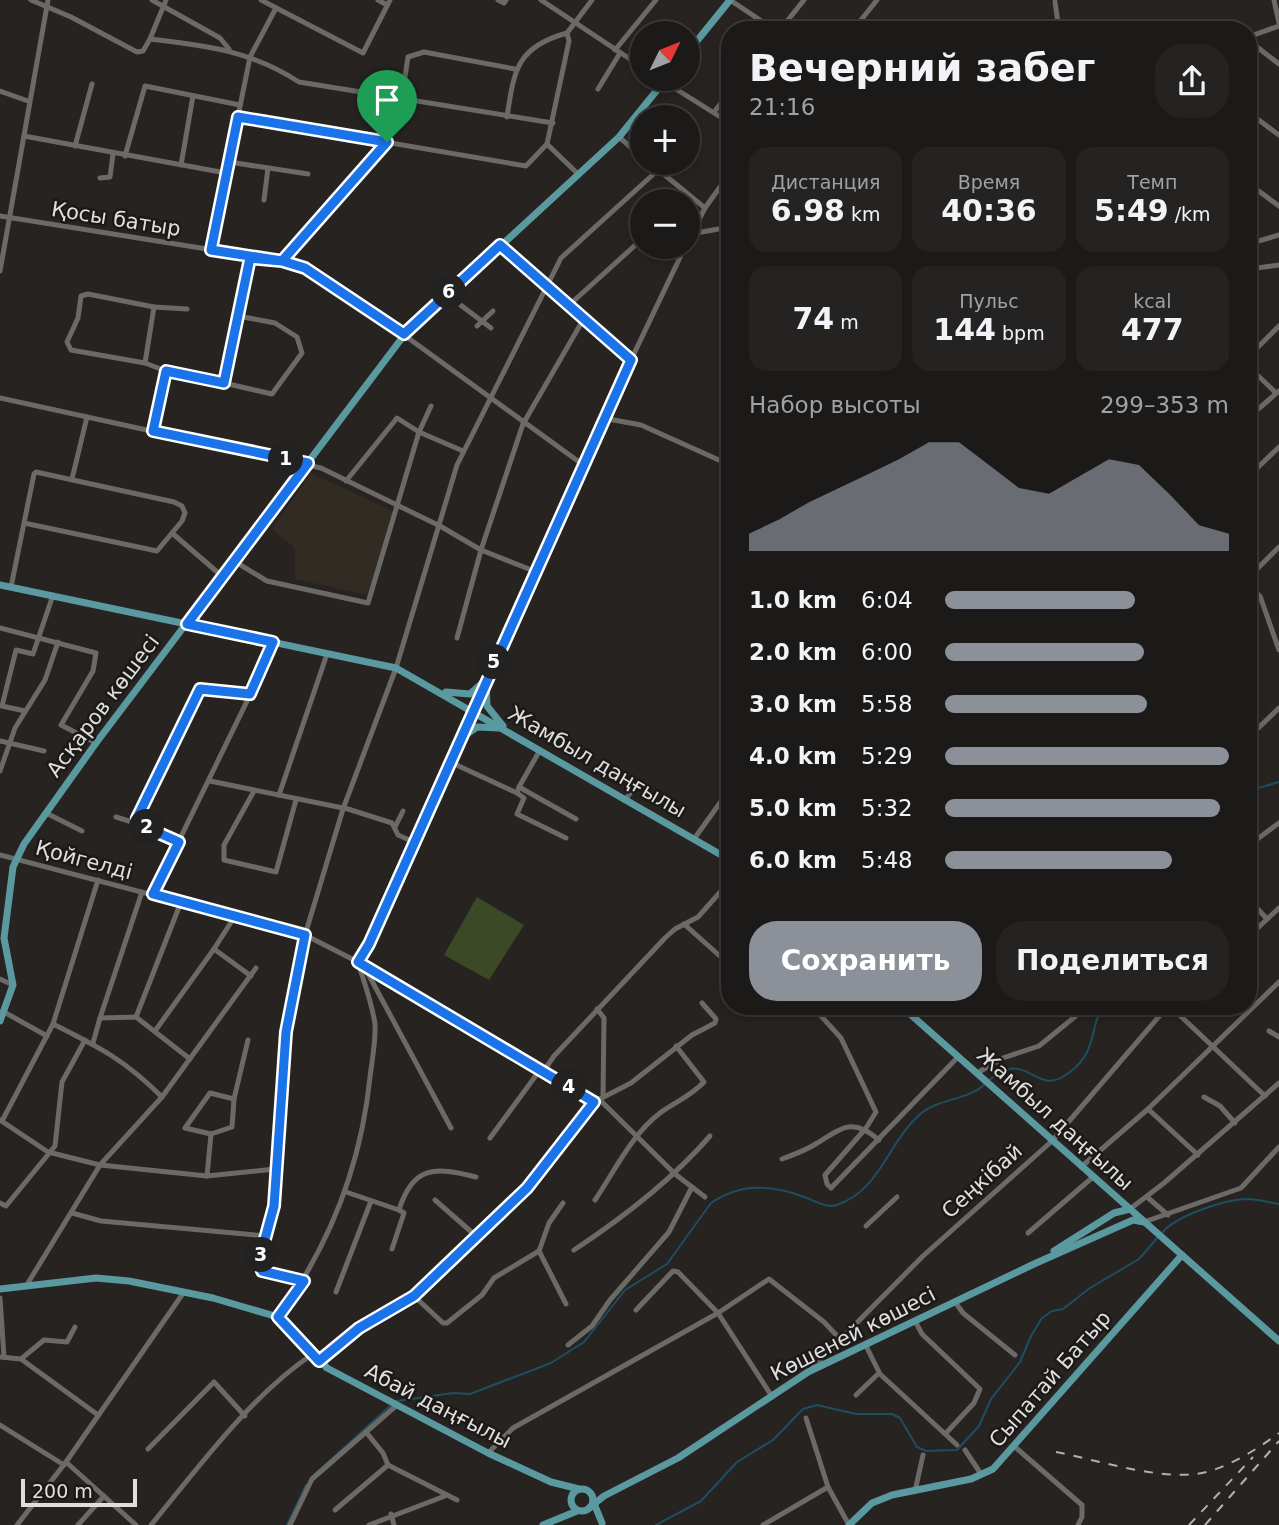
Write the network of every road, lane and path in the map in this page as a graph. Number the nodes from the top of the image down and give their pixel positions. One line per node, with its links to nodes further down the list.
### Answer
1 (31, 0): 15 (street)
2 (152, 0): 16 (street)
3 (261, 0): 18 (street)
4 (378, 0): 17 (street)
5 (498, 0): 6 (street)
6 (506, 0)
7 (541, 0): 23 (street)
8 (592, 0): 23 (street)
9 (656, 0): 31 (street)
10 (730, 0): 19 (street); 27 (main road)
11 (804, 0): 20 (street)
12 (877, 0): 21 (street)
13 (1273, 0): 24 (street)
14 (1055, 2): 22 (street)
15 (48, 3): 28 (street); 43 (street)
16 (164, 3): 28 (street); 30 (street)
17 (389, 3): 18 (street)
18 (276, 8): 32 (street)
19 (764, 21)
20 (786, 21)
21 (860, 21)
22 (1058, 21)
23 (573, 23): 25 (street); 31 (street)
24 (1279, 24): 26 (street)
25 (567, 33): 35 (street); 51 (street)
26 (1257, 34)
27 (700, 37)
28 (150, 39): 30 (street)
29 (1257, 46): 34 (street)
30 (229, 49): 32 (street)
31 (618, 51): 33 (street); 37 (street)
32 (250, 57): 42 (street); 45 (street)
33 (630, 59)
34 (1279, 64)
35 (514, 69): 42 (street); 48 (street)
36 (92, 84): 57 (street)
37 (598, 89)
38 (0, 91): 43 (street)
39 (655, 91): 54 (main road, Асқаров көшесі)
40 (681, 91): 46 (street)
41 (193, 96): 45 (street); 60 (street); 62 (street)
42 (398, 98): 48 (street); 55 (street)
43 (28, 100): 53 (street)
44 (721, 103): 46 (street)
45 (240, 105): 47 (street)
46 (714, 112): 49 (street)
47 (238, 117): 55 (street); 61 (street)
48 (507, 117): 51 (street)
49 (721, 117)
50 (1257, 119): 52 (street)
51 (553, 123): 56 (street)
52 (1279, 135)
53 (24, 136): 57 (street); 79 (street)
54 (619, 137): 58 (street); 66 (main road, Асқаров көшесі)
55 (387, 142): 56 (street); 89 (street)
56 (547, 144): 66 (street)
57 (75, 146): 59 (street)
58 (630, 146)
59 (113, 154): 60 (street); 69 (street)
60 (125, 156): 62 (street)
61 (229, 162): 63 (street); 64 (street)
62 (181, 165): 64 (street)
63 (268, 168): 65 (street); 73 (street)
64 (226, 173): 85 (street)
65 (308, 174)
66 (578, 174): 84 (main road, Асқаров көшесі)
67 (653, 175): 93 (street)
68 (665, 175): 71 (street)
69 (100, 178)
70 (721, 186): 76 (street)
71 (683, 189)
72 (1257, 190): 75 (street)
73 (264, 200)
74 (700, 204): 76 (street)
75 (1279, 206)
76 (705, 208): 78 (street)
77 (0, 216): 79 (street, Қосы батыр)
78 (700, 217)
79 (10, 218): 85 (street, Қосы батыр); 92 (street)
80 (721, 229): 81 (street)
81 (700, 232)
82 (1279, 235): 83 (street)
83 (1257, 241)
84 (500, 245): 93 (street); 94 (main road, Асқаров көшесі)
85 (211, 250): 87 (street, Қосы батыр)
86 (630, 250): 96 (street)
87 (250, 258): 89 (street, Қосы батыр); 99 (street)
88 (679, 259): 106 (street)
89 (282, 261): 104 (street, Қосы батыр)
90 (1279, 265): 91 (street)
91 (1257, 268)
92 (0, 271)
93 (547, 288): 96 (street); 113 (street)
94 (446, 294): 101 (street); 104 (main road, Асқаров көшесі)
95 (154, 307): 97 (street); 107 (street); 107 (street)
96 (568, 307): 100 (street)
97 (187, 309)
98 (494, 310): 101 (street)
99 (238, 316): 110 (street); 110 (street)
100 (583, 320): 106 (street); 118 (street)
101 (479, 324): 103 (street)
102 (1279, 326): 105 (street)
103 (491, 328)
104 (404, 334): 113 (street, Қосы батыр); 124 (main road, Асқаров көшесі)
105 (1257, 348)
106 (631, 360): 117 (street)
107 (145, 363): 108 (street)
108 (166, 371): 110 (street); 119 (street)
109 (1257, 374): 111 (street)
110 (224, 383)
111 (1278, 392): 115 (street)
112 (0, 398): 116 (street)
113 (490, 398): 118 (street, Қосы батыр); 122 (street)
114 (432, 406): 120 (street)
115 (1257, 410)
116 (87, 417): 119 (street); 127 (street)
117 (603, 418): 123 (street); 125 (street)
118 (523, 424): 125 (street, Қосы батыр); 134 (street)
119 (153, 431): 124 (street)
120 (419, 432): 122 (street); 128 (street); 129 (street)
121 (1279, 447): 126 (street)
122 (463, 451): 131 (street)
123 (721, 461)
124 (308, 463): 128 (street); 135 (main road, Асқаров көшесі)
125 (582, 464): 137 (street)
126 (1257, 468)
127 (72, 480): 130 (street); 132 (street)
128 (346, 481): 129 (street)
129 (397, 506): 131 (street); 135 (street)
130 (24, 523): 132 (street); 140 (street)
131 (440, 526): 134 (street); 152 (street)
132 (172, 533): 138 (street)
133 (1279, 547): 136 (street)
134 (481, 550): 137 (street); 146 (street)
135 (234, 561): 138 (main road, Асқаров көшесі)
136 (1257, 569)
137 (534, 571): 153 (street)
138 (223, 576): 143 (main road, Асқаров көшесі)
139 (0, 585): 140 (main road, Жамбыл даңғылы)
140 (11, 587): 142 (main road, Жамбыл даңғылы)
141 (1257, 593): 147 (street)
142 (53, 595): 143 (main road, Жамбыл даңғылы); 145 (street)
143 (187, 624): 149 (main road, Жамбыл даңғылы); 164 (main road, Асқаров көшесі)
144 (0, 628): 145 (street)
145 (40, 637): 148 (street); 158 (street)
146 (457, 638)
147 (1278, 641): 150 (street)
148 (58, 642): 158 (street); 164 (street)
149 (273, 642): 151 (main road, Жамбыл даңғылы); 155 (street)
150 (1279, 650)
151 (327, 654): 152 (main road, Жамбыл даңғылы); 173 (street)
152 (396, 668): 154 (main road, Жамбыл даңғылы); 177 (street)
153 (486, 680): 154 (main road); 157 (street); 160 (main road)
154 (439, 690): 157 (main road, Жамбыл даңғылы)
155 (250, 694): 169 (street); 181 (street)
156 (1279, 708): 159 (street)
157 (472, 710): 160 (main road, Жамбыл даңғылы); 161 (street)
158 (25, 711): 163 (street)
159 (1257, 729)
160 (506, 730): 161 (main road); 165 (main road, Жамбыл даңғылы)
161 (461, 738): 167 (street)
162 (0, 741): 163 (street)
163 (8, 743): 166 (street); 168 (street)
164 (96, 743): 179 (main road, Асқаров көшесі)
165 (540, 750): 171 (street); 175 (main road, Жамбыл даңғылы)
166 (44, 751)
167 (450, 762): 171 (street); 190 (street)
168 (0, 771)
169 (210, 781): 172 (street); 189 (street)
170 (634, 788): 175 (street)
171 (518, 790): 182 (street); 186 (street)
172 (254, 791): 173 (street); 174 (street)
173 (279, 795): 174 (street)
174 (296, 800): 177 (street)
175 (625, 800): 187 (main road, Жамбыл даңғылы)
176 (721, 802): 187 (street)
177 (343, 808): 184 (street); 206 (street)
178 (403, 811): 184 (street)
179 (46, 813): 185 (street); 193 (main road, Асқаров көшесі)
180 (116, 817): 181 (street)
181 (137, 818): 189 (street)
182 (576, 819)
183 (1279, 823): 188 (street)
184 (395, 827): 190 (street)
185 (82, 831)
186 (566, 838)
187 (694, 839): 192 (main road, Жамбыл даңғылы)
188 (1257, 839)
189 (179, 842): 197 (street)
190 (414, 842): 209 (street)
191 (0, 855): 193 (street, Қойгелді)
192 (721, 855)
193 (16, 859): 194 (street, Қойгелді); 215 (main road, Асқаров көшесі)
194 (98, 880): 195 (street, Қойгелді); 229 (street)
195 (142, 891): 197 (street, Қойгелді); 227 (street)
196 (721, 891): 204 (street)
197 (153, 894): 198 (street, Қойгелді)
198 (181, 902): 201 (street, Қойгелді); 226 (street)
199 (1257, 907): 202 (street)
200 (1279, 908): 202 (street)
201 (235, 916): 206 (street, Қойгелді); 207 (street)
202 (1269, 917): 203 (street); 205 (street)
203 (1279, 922)
204 (684, 924): 208 (street); 218 (street)
205 (1257, 928)
206 (305, 935): 209 (street, Қойгелді); 266 (street)
207 (214, 948): 212 (street); 230 (street)
208 (721, 957)
209 (358, 962): 211 (street, Қойгелді); 272 (street)
210 (256, 968): 212 (street)
211 (365, 968): 241 (street); 252 (street)
212 (251, 976): 240 (street)
213 (0, 979): 215 (street)
214 (1279, 983): 217 (street)
215 (13, 985): 219 (main road, Асқаров көшесі)
216 (702, 1003): 237 (street)
217 (1257, 1005)
218 (597, 1009): 241 (street); 248 (street)
219 (4, 1012): 228 (main road, Асқаров көшесі); 232 (street)
220 (820, 1015): 253 (street)
221 (910, 1015): 239 (main road, Жамбыл даңғылы)
222 (1077, 1015): 242 (street)
223 (1161, 1015): 259 (street, Сеңкібай)
224 (1178, 1015): 238 (street)
225 (1247, 1015): 238 (street)
226 (136, 1017): 227 (street); 230 (street)
227 (100, 1018): 236 (street)
228 (0, 1021)
229 (53, 1024): 232 (street); 234 (street)
230 (155, 1031): 240 (street)
231 (1269, 1031): 233 (street)
232 (47, 1036): 250 (street)
233 (1279, 1037)
234 (85, 1040): 236 (street); 261 (street)
235 (248, 1040): 247 (street)
236 (93, 1043): 245 (street)
237 (676, 1046): 248 (street); 255 (street)
238 (1213, 1048): 244 (street); 249 (street)
239 (958, 1056): 242 (main road, Жамбыл даңғылы); 258 (street)
240 (190, 1059): 245 (street)
241 (542, 1071): 248 (street); 257 (street)
242 (977, 1073): 259 (main road, Жамбыл даңғылы)
243 (1279, 1083): 244 (street)
244 (1265, 1096): 251 (street)
245 (162, 1097): 264 (street)
246 (1204, 1097): 251 (street)
247 (234, 1099): 254 (street); 254 (street)
248 (599, 1099): 255 (street); 289 (street)
249 (1149, 1109): 262 (street); 265 (street)
250 (1, 1120): 261 (street)
251 (1235, 1123): 262 (street)
252 (451, 1128)
253 (866, 1128): 258 (street); 258 (street); 263 (street)
254 (211, 1135): 268 (street)
255 (638, 1136): 267 (street); 277 (street)
256 (710, 1136): 267 (street)
257 (490, 1138)
258 (879, 1140)
259 (1052, 1140): 265 (main road, Жамбыл даңғылы); 310 (street, Сеңкібай)
260 (1279, 1147): 284 (street)
261 (48, 1152): 264 (street); 279 (street)
262 (1198, 1155): 275 (street)
263 (782, 1159)
264 (100, 1165): 268 (street); 283 (street)
265 (1081, 1167): 270 (main road, Жамбыл даңғылы)
266 (275, 1169): 268 (street); 290 (street)
267 (675, 1174): 271 (street); 292 (street)
268 (207, 1176)
269 (476, 1177): 282 (street)
270 (1093, 1177): 281 (main road, Жамбыл даңғылы); 288 (street)
271 (692, 1187): 273 (street); 313 (street)
272 (346, 1192): 278 (street); 296 (street)
273 (705, 1197)
274 (897, 1197): 287 (street)
275 (1147, 1197): 281 (street); 284 (street)
276 (435, 1200): 289 (street)
277 (595, 1200)
278 (371, 1201): 282 (street); 300 (street)
279 (0, 1203)
280 (564, 1203): 293 (street)
281 (1130, 1209): 285 (main road, Жамбыл даңғылы); 286 (main road); 295 (main road, Көшеней көшесі)
282 (399, 1210): 291 (street)
283 (72, 1213): 290 (street); 297 (street)
284 (1168, 1215): 285 (street)
285 (1144, 1222): 286 (main road, Көшеней көшесі); 294 (main road, Жамбыл даңғылы)
286 (1122, 1225): 295 (main road, Көшеней көшесі)
287 (866, 1226)
288 (1028, 1233)
289 (476, 1236): 301 (street)
290 (266, 1237): 296 (street)
291 (392, 1249)
292 (574, 1250)
293 (539, 1251): 301 (street); 304 (street)
294 (1182, 1255): 311 (main road, Жамбыл даңғылы); 331 (main road, Сыпатай Батыр)
295 (1034, 1264): 303 (main road, Көшеней көшесі)
296 (304, 1281): 307 (street)
297 (28, 1283): 298 (main road); 299 (main road)
298 (0, 1289)
299 (184, 1292): 307 (main road); 324 (street)
300 (336, 1292)
301 (414, 1296): 318 (street)
302 (0, 1297): 316 (street)
303 (955, 1302): 308 (main road, Көшеней көшесі); 315 (street)
304 (565, 1304)
305 (636, 1310): 306 (street)
306 (718, 1313): 310 (street); 321 (street); 334 (street)
307 (278, 1317): 314 (main road, Абай даңғылы)
308 (915, 1321): 312 (main road, Көшеней көшесі); 329 (street)
309 (75, 1327): 317 (street)
310 (840, 1339): 319 (street, Сеңкібай)
311 (1279, 1342)
312 (865, 1344): 319 (main road, Көшеней көшесі); 320 (street)
313 (568, 1345)
314 (313, 1353): 318 (main road, Абай даңғылы); 325 (street)
315 (1015, 1355)
316 (2, 1357): 317 (street)
317 (21, 1359): 324 (street)
318 (319, 1361): 323 (main road, Абай даңғылы)
319 (808, 1372): 321 (main road, Көшеней көшесі)
320 (879, 1373): 322 (street); 329 (street)
321 (771, 1395): 340 (main road, Көшеней көшесі)
322 (856, 1395)
323 (397, 1405): 328 (street); 334 (main road, Абай даңғылы)
324 (98, 1415): 336 (street)
325 (245, 1416): 332 (street); 356 (street)
326 (806, 1418): 341 (street)
327 (0, 1424): 336 (street)
328 (366, 1433): 337 (street); 357 (street)
329 (946, 1433): 330 (street)
330 (957, 1445)
331 (1015, 1447): 338 (main road, Сыпатай Батыр); 363 (street)
332 (148, 1449)
333 (965, 1450): 338 (street)
334 (488, 1454): 339 (main road, Абай даңғылы)
335 (923, 1455): 343 (street)
336 (65, 1464): 344 (street); 353 (street)
337 (388, 1465): 345 (street); 349 (street)
338 (981, 1475): 343 (main road, Сыпатай Батыр)
339 (551, 1482): 342 (main road); 347 (main road)
340 (620, 1487): 342 (main road); 348 (main road, Көшеней көшесі)
341 (828, 1487): 361 (street); 362 (street)
342 (583, 1489): 347 (main road); 348 (main road)
343 (915, 1491): 362 (main road, Сыпатай Батыр)
344 (104, 1496): 354 (street); 355 (street)
345 (445, 1496): 346 (street); 350 (street)
346 (457, 1500)
347 (571, 1502): 348 (main road); 351 (main road)
348 (588, 1507): 351 (main road, Көшеней көшесі); 352 (main road)
349 (335, 1510)
350 (391, 1514): 358 (street); 359 (street)
351 (562, 1516): 360 (main road)
352 (602, 1524)
353 (17, 1525)
354 (78, 1525)
355 (136, 1525)
356 (151, 1525)
357 (290, 1525)
358 (369, 1525)
359 (394, 1525)
360 (543, 1525)
361 (763, 1525)
362 (849, 1525)
363 (1078, 1525)

